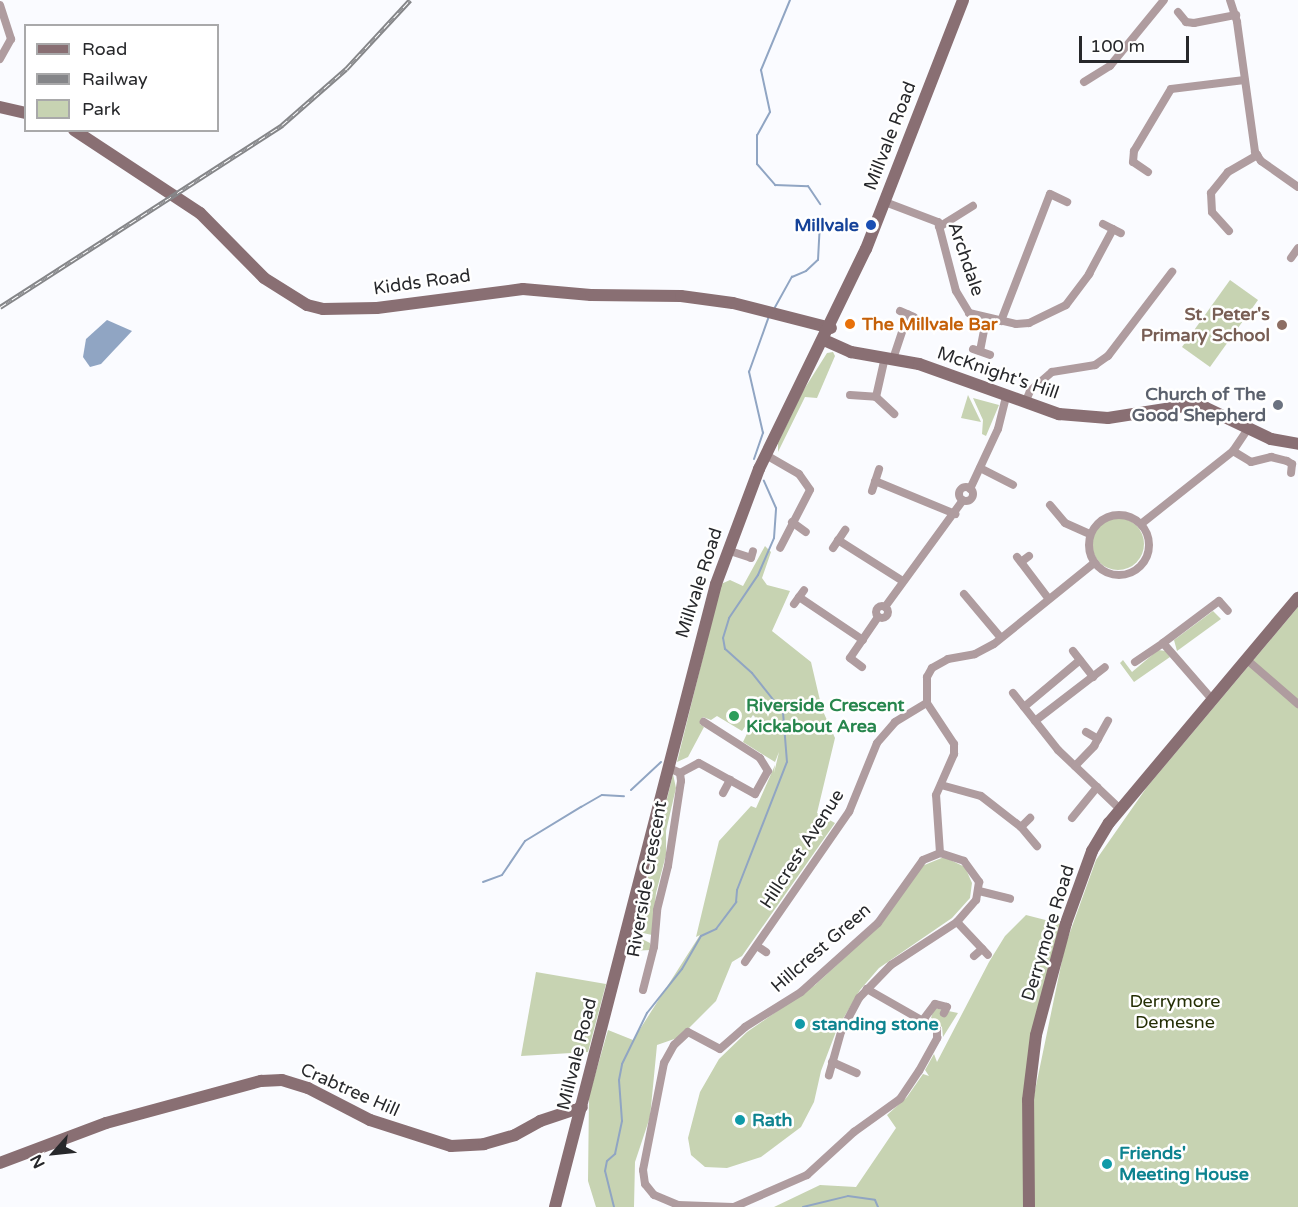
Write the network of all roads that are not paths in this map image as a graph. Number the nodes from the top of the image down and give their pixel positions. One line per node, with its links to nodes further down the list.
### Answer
1 (963, 0): 16 (main road, Millvale Road)
2 (1164, 0): 9 (street)
3 (1230, 0): 6 (street)
4 (0, 5): 7 (street)
5 (1178, 12): 6 (street)
6 (1236, 15): 8 (street)
7 (0, 59)
8 (1245, 80): 13 (street); 14 (street)
9 (1084, 82)
10 (0, 107): 11 (main road)
11 (24, 113)
12 (77, 132): 28 (main road, Kidds Road)
13 (1257, 155): 15 (street); 21 (street)
14 (1148, 172)
15 (1298, 187)
16 (885, 202): 20 (street, Archdale); 28 (main road, Millvale Road)
17 (1067, 202): 27 (street)
18 (970, 212): 20 (street)
19 (1103, 224): 27 (street, Archdale)
20 (939, 227): 26 (street, Archdale)
21 (1229, 231)
22 (1298, 248): 23 (street)
23 (1291, 258)
24 (1172, 272): 35 (street)
25 (907, 314): 31 (street)
26 (986, 320): 27 (street, Archdale); 30 (street)
27 (1001, 321)
28 (831, 328): 29 (main road, Millvale Road)
29 (824, 340): 31 (main road, McKnight's Hill); 40 (main road, Millvale Road)
30 (990, 355)
31 (889, 358): 33 (main road, McKnight's Hill); 34 (street)
32 (850, 395): 34 (street)
33 (1006, 396): 35 (main road, McKnight's Hill); 41 (street)
34 (876, 397): 36 (street)
35 (1025, 403): 37 (main road, McKnight's Hill)
36 (894, 414)
37 (1248, 429): 38 (main road, McKnight's Hill); 39 (street)
38 (1298, 444)
39 (1233, 451): 43 (street); 50 (street)
40 (766, 455): 49 (street); 57 (main road, Millvale Road)
41 (980, 468): 45 (street); 48 (street)
42 (879, 470): 44 (street)
43 (1291, 472)
44 (875, 481): 46 (street); 48 (street)
45 (1013, 485)
46 (872, 491)
47 (1050, 505): 53 (street)
48 (956, 514): 61 (street)
49 (792, 522): 52 (street); 55 (street)
50 (1141, 524): 53 (street); 60 (street)
51 (844, 530): 54 (street)
52 (806, 532)
53 (1090, 534): 60 (street)
54 (838, 540): 56 (street); 61 (street)
55 (780, 548)
56 (833, 548)
57 (727, 550): 58 (street); 88 (main road, Millvale Road)
58 (753, 551)
59 (1029, 556): 63 (street)
60 (1094, 563): 63 (street)
61 (901, 580): 68 (street)
62 (799, 597): 68 (street)
63 (1048, 598): 67 (street)
64 (1298, 598): 71 (main road, Derrymore Road)
65 (960, 607): 67 (street)
66 (1228, 611): 69 (street)
67 (1001, 639): 79 (street)
68 (863, 640): 74 (street)
69 (1163, 643): 73 (street); 78 (street)
70 (1073, 651): 72 (street)
71 (1246, 659): 78 (main road, Derrymore Road); 80 (street)
72 (1080, 660): 76 (street); 81 (street)
73 (1135, 662)
74 (862, 667)
75 (1105, 667): 76 (street)
76 (1093, 676): 82 (street)
77 (1012, 693): 81 (street)
78 (1211, 698): 94 (main road, Derrymore Road)
79 (927, 703): 91 (street); 103 (street, Hillcrest Avenue)
80 (1298, 704)
81 (1024, 707): 82 (street)
82 (1035, 721): 87 (street)
83 (1108, 721): 86 (street)
84 (704, 722): 90 (street)
85 (1086, 732): 86 (street)
86 (1098, 739): 87 (street)
87 (1075, 766): 92 (street)
88 (667, 767): 89 (street); 114 (main road, Millvale Road)
89 (680, 773): 90 (street); 108 (street, Riverside Crescent)
90 (730, 780): 93 (street)
91 (941, 785): 97 (street); 99 (street)
92 (1097, 788): 94 (street); 96 (street)
93 (723, 793)
94 (1121, 810): 118 (main road, Derrymore Road)
95 (1030, 818): 97 (street)
96 (1072, 818)
97 (1021, 827): 98 (street)
98 (1037, 846)
99 (940, 853): 100 (street); 117 (street, Hillcrest Green)
100 (979, 891): 101 (street); 102 (street)
101 (1010, 899)
102 (957, 922): 105 (street); 107 (street)
103 (757, 946): 104 (street); 106 (street, Hillcrest Avenue)
104 (766, 952)
105 (974, 956)
106 (745, 962)
107 (867, 989): 110 (street); 111 (street)
108 (643, 990)
109 (944, 1013): 110 (street)
110 (923, 1020): 117 (street, Hillcrest Green)
111 (832, 1062): 112 (street); 113 (street)
112 (857, 1073)
113 (829, 1075)
114 (582, 1107): 115 (main road, Crabtree Hill); 116 (main road, Millvale Road)
115 (0, 1163)
116 (555, 1207)
117 (733, 1207)
118 (1029, 1207)

